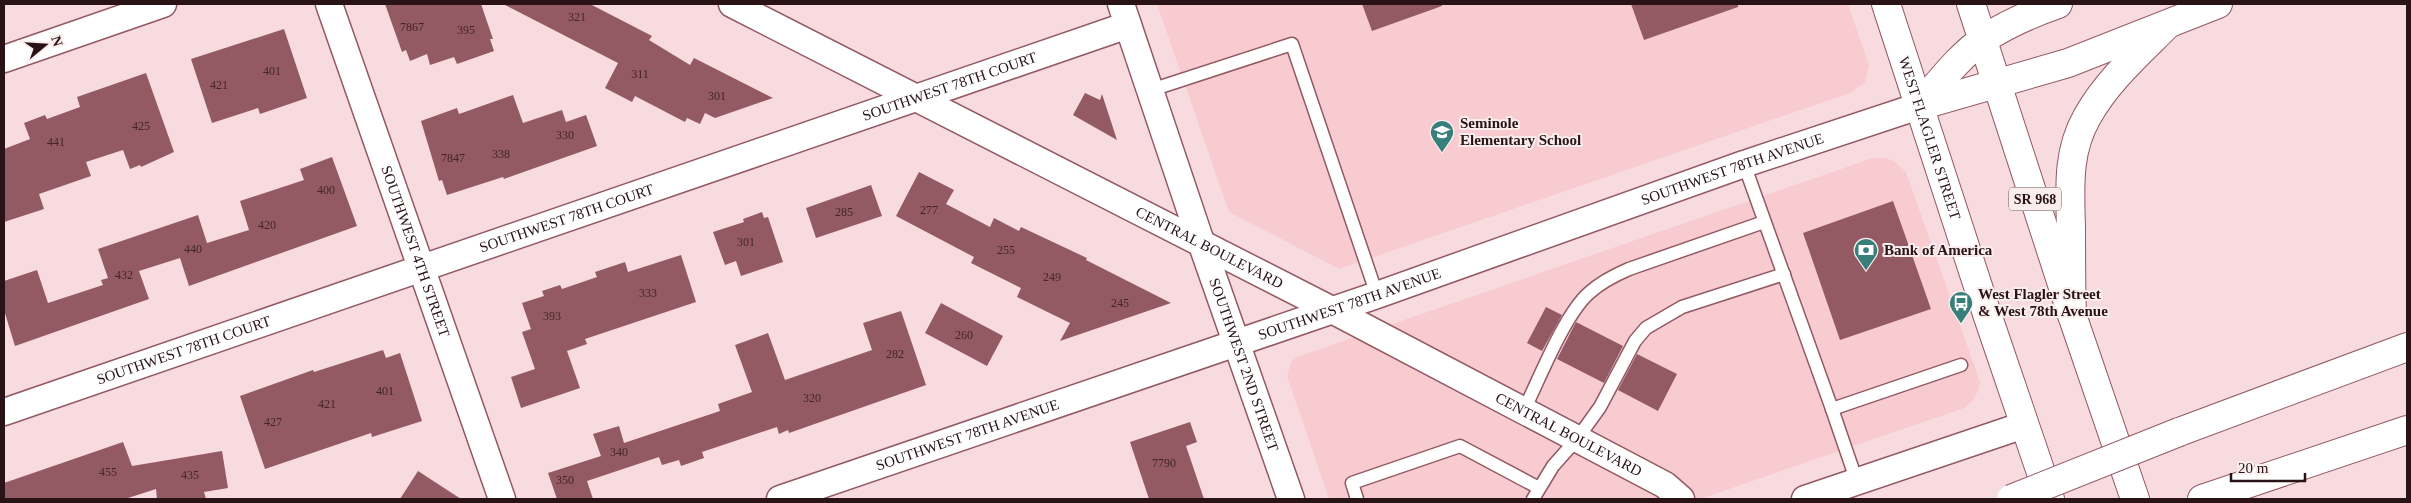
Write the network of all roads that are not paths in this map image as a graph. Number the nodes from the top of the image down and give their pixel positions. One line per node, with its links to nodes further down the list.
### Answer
1 (163, 4): 11 (street)
2 (329, 4): 19 (street, SOUTHWEST 4TH STREET)
3 (732, 4): 14 (street, CENTRAL BOULEVARD)
4 (1886, 4): 15 (main road, WEST FLAGLER STREET)
5 (1971, 4): 10 (main road, SR 968)
6 (2058, 4): 10 (main road)
7 (2218, 4): 9 (main road)
8 (1125, 14): 13 (street, SOUTHWEST 2ND STREET); 14 (street, SOUTHWEST 78TH COURT)
9 (2166, 25): 12 (main road); 23 (main road)
10 (1983, 40): 12 (main road, SR 968); 15 (main road)
11 (4, 60)
12 (1997, 84): 15 (main road); 23 (main road, SR 968)
13 (1150, 90): 18 (street, SOUTHWEST 2ND STREET); 21 (lane)
14 (914, 98): 18 (street, CENTRAL BOULEVARD); 19 (street, SOUTHWEST 78TH COURT)
15 (1919, 106): 16 (street, SOUTHWEST 78TH AVENUE); 30 (main road, WEST FLAGLER STREET)
16 (1744, 164): 17 (lane); 21 (street, SOUTHWEST 78TH AVENUE)
17 (1764, 222): 20 (lane); 29 (lane)
18 (1202, 244): 22 (street, CENTRAL BOULEVARD); 24 (street, SOUTHWEST 2ND STREET)
19 (422, 268): 28 (street, SOUTHWEST 78TH COURT); 35 (street, SOUTHWEST 4TH STREET)
20 (1784, 274): 27 (lane); 32 (lane)
21 (1377, 295): 22 (street, SOUTHWEST 78TH AVENUE)
22 (1332, 310): 24 (street, SOUTHWEST 78TH AVENUE); 29 (street, CENTRAL BOULEVARD)
23 (2072, 315): 44 (main road, SR 968)
24 (1236, 341): 36 (street, SOUTHWEST 78TH AVENUE); 37 (street, SOUTHWEST 2ND STREET)
25 (2407, 346): 42 (main road, bridge)
26 (1961, 365): 27 (lane)
27 (1832, 409): 33 (lane)
28 (4, 412)
29 (1523, 412): 32 (street, CENTRAL BOULEVARD)
30 (2024, 424): 33 (street); 43 (main road, WEST FLAGLER STREET)
31 (2407, 430): 45 (main road)
32 (1577, 439): 34 (lane); 40 (street, CENTRAL BOULEVARD)
33 (1857, 482): 41 (street)
34 (1539, 488): 38 (lane); 39 (lane)
35 (502, 499)
36 (780, 499)
37 (1292, 499)
38 (1357, 499)
39 (1532, 499)
40 (1681, 499)
41 (1805, 499)
42 (2012, 499)
43 (2050, 499)
44 (2135, 499)
45 (2202, 499)

